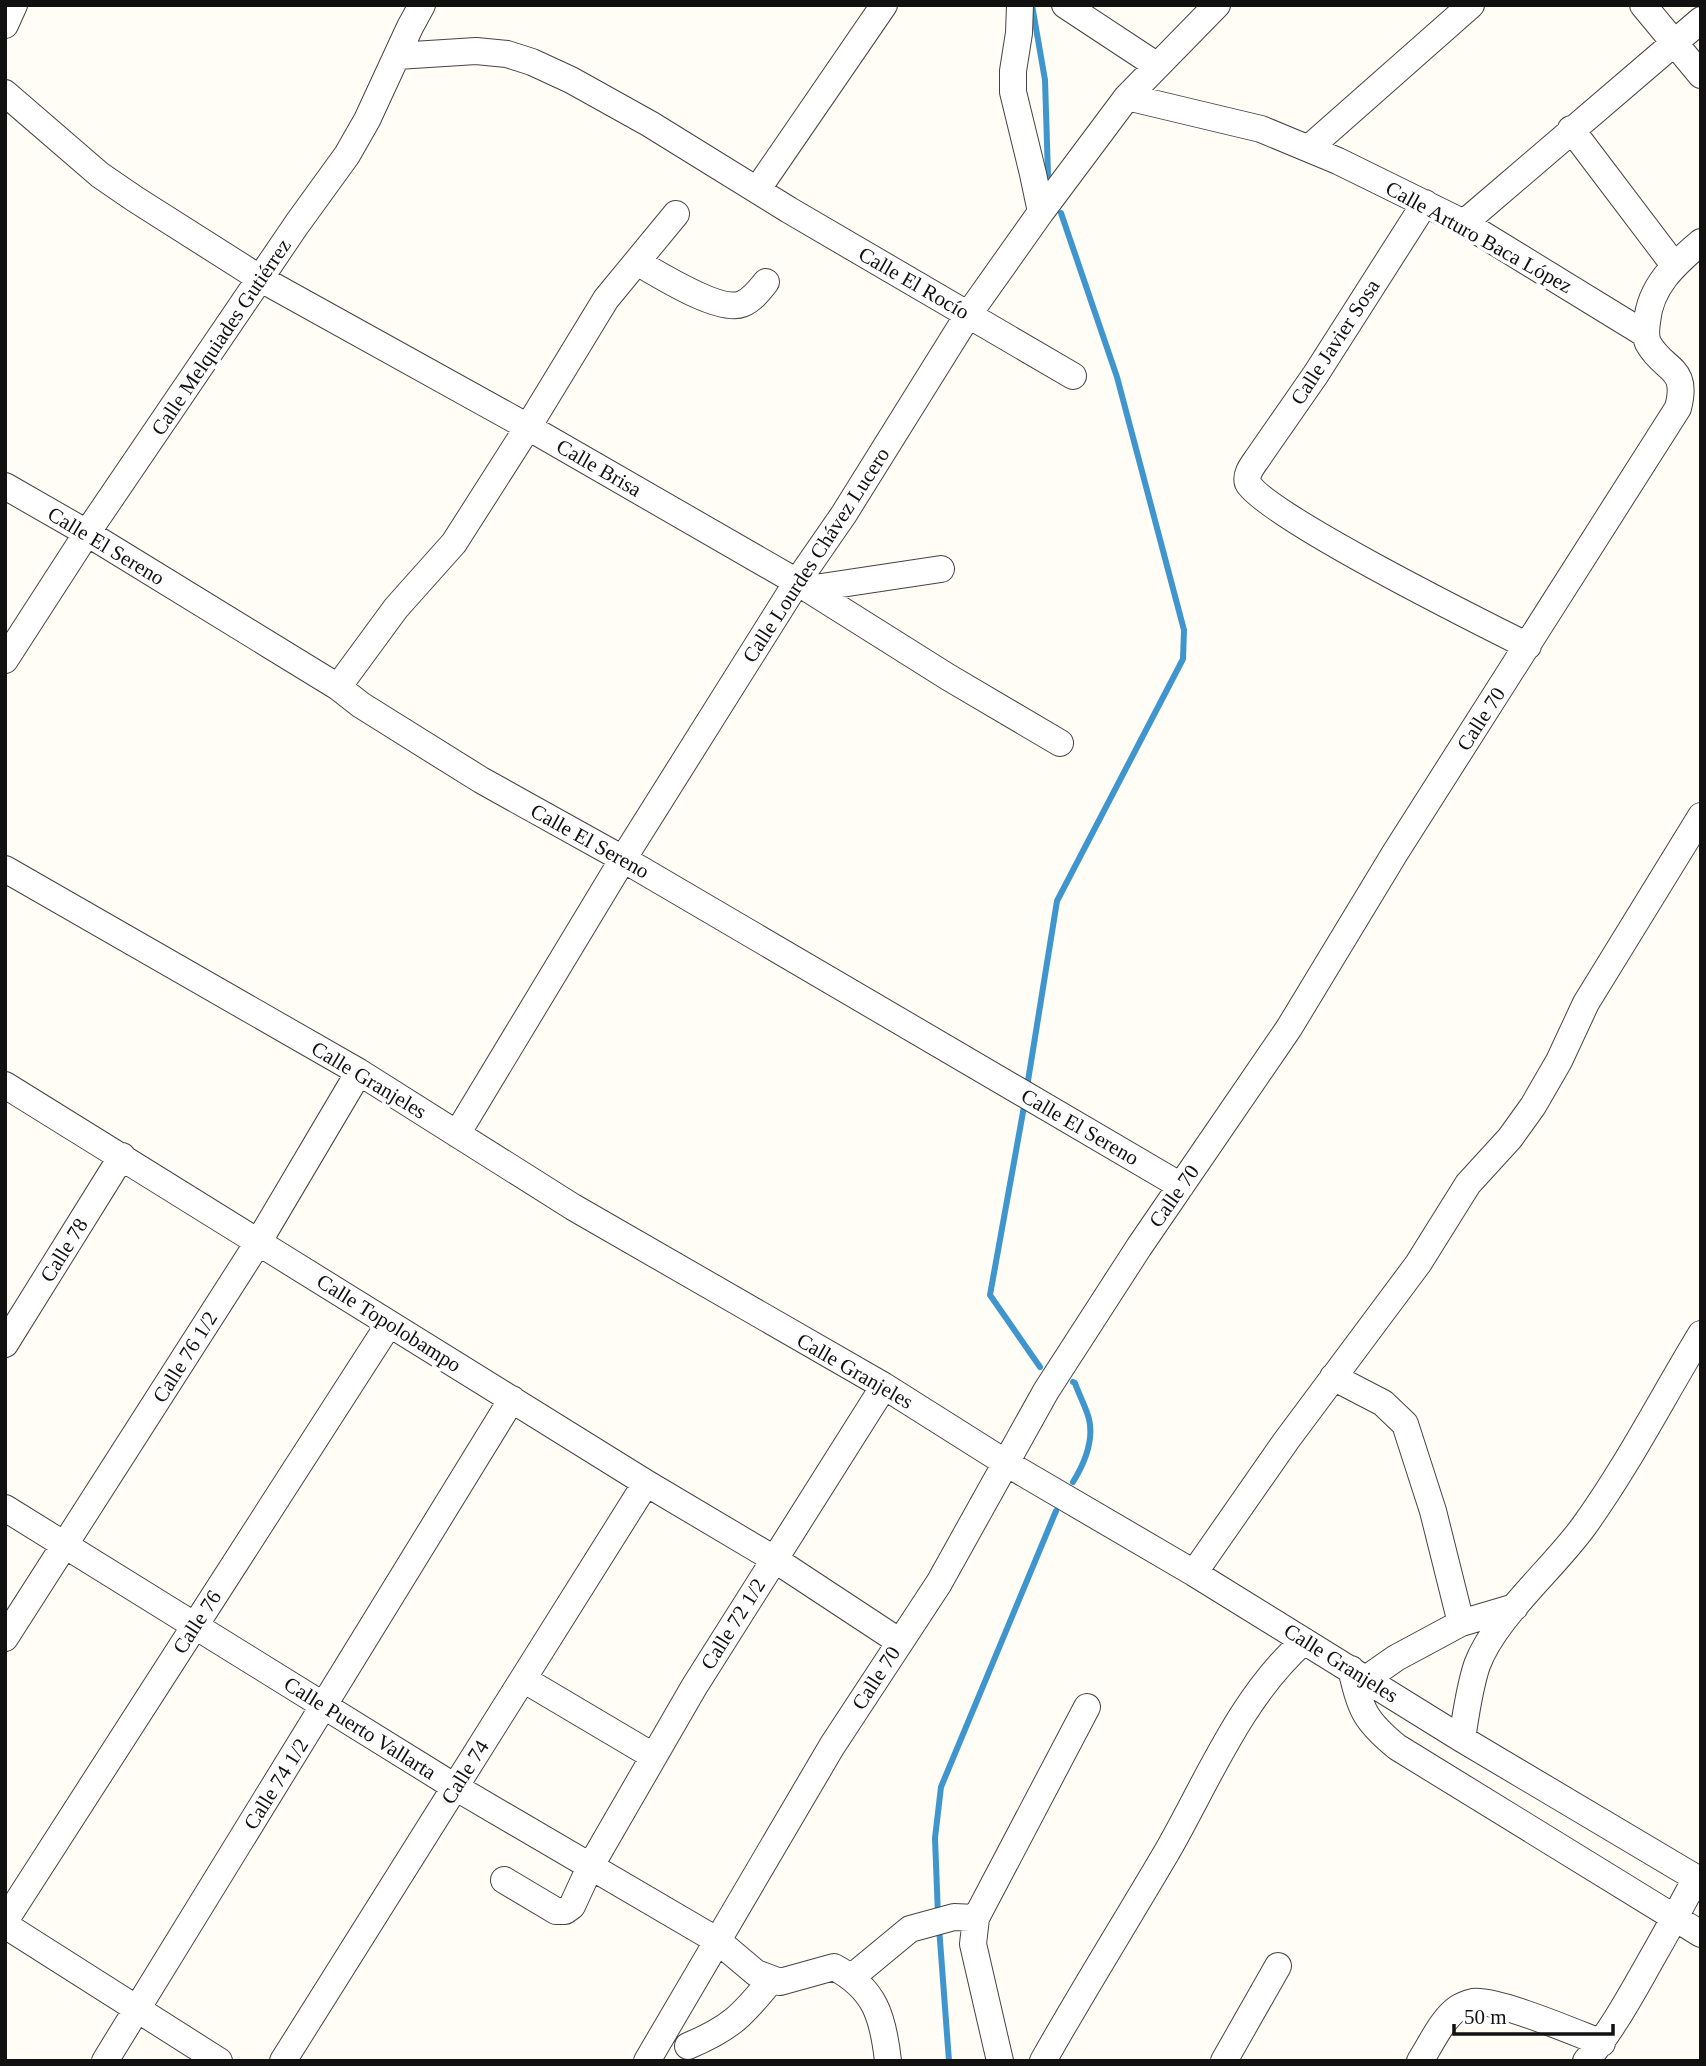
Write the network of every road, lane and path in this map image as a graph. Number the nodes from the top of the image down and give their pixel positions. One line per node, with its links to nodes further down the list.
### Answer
1 (13, 5): 10 (street)
2 (422, 5): 12 (street, Calle Melquiades Gutiérrez)
3 (884, 5): 19 (street)
4 (1020, 5): 21 (street)
5 (1065, 5): 13 (street)
6 (1217, 5): 13 (street, Calle Lourdes Chávez Lucero)
7 (1471, 5): 18 (street)
8 (1643, 5): 11 (street)
9 (1701, 20): 11 (street)
10 (5, 24)
11 (1674, 43): 14 (street); 17 (street)
12 (397, 55): 19 (street, Calle El Rocío); 27 (street, Calle Melquiades Gutiérrez)
13 (1156, 65): 16 (street, Calle Lourdes Chávez Lucero)
14 (1701, 75)
15 (5, 93): 27 (street, Calle Brisa)
16 (1127, 97): 18 (street, Calle Arturo Baca López); 21 (street, Calle Lourdes Chávez Lucero)
17 (1571, 129): 23 (street); 26 (street)
18 (1309, 148): 20 (street, Calle Arturo Baca López)
19 (757, 190): 29 (street, Calle El Rocío)
20 (1425, 203): 23 (street, Calle Arturo Baca López); 38 (street, Calle Javier Sosa)
21 (1041, 212): 29 (street, Calle Lourdes Chávez Lucero)
22 (676, 214): 25 (street)
23 (1464, 223): 30 (street, Calle Arturo Baca López)
24 (1701, 242): 26 (street)
25 (637, 262): 28 (street); 33 (street)
26 (1674, 265): 30 (street)
27 (261, 279): 33 (street, Calle Brisa); 35 (street, Calle Melquiades Gutiérrez)
28 (766, 282)
29 (968, 315): 31 (street, Calle El Rocío); 37 (street, Calle Lourdes Chávez Lucero)
30 (1645, 334): 32 (street)
31 (1073, 376)
32 (1689, 404): 38 (street, Calle 70)
33 (528, 427): 37 (street, Calle Brisa); 40 (street)
34 (5, 485): 35 (street, Calle El Sereno)
35 (87, 533): 39 (street, Calle Melquiades Gutiérrez); 40 (street, Calle El Sereno)
36 (941, 569): 37 (street)
37 (803, 585): 41 (street, Calle Brisa); 43 (street, Calle Lourdes Chávez Lucero)
38 (1528, 646): 49 (street, Calle 70)
39 (5, 660)
40 (338, 687): 43 (street, Calle El Sereno)
41 (1060, 743)
42 (1701, 816): 54 (street)
43 (623, 859): 47 (street, Calle Lourdes Chávez Lucero); 49 (street, Calle El Sereno)
44 (5, 869): 45 (street, Calle Granjeles)
45 (359, 1072): 47 (street, Calle Granjeles); 50 (street, Calle 76 1/2)
46 (5, 1085): 48 (street, Calle Topolobampo)
47 (457, 1135): 56 (street, Calle Granjeles)
48 (122, 1156): 50 (street, Calle Topolobampo); 53 (street, Calle 78)
49 (1181, 1186): 58 (street, Calle 70)
50 (259, 1241): 51 (street, Calle Topolobampo); 61 (street, Calle 76 1/2)
51 (389, 1324): 57 (street, Calle Topolobampo); 66 (street, Calle 76)
52 (1701, 1334): 55 (street)
53 (5, 1344)
54 (1333, 1377): 63 (street); 65 (street)
55 (1690, 1378): 64 (street)
56 (884, 1386): 58 (street, Calle Granjeles); 62 (street, Calle 72 1/2)
57 (512, 1399): 59 (street, Calle Topolobampo); 72 (street, Calle 74 1/2)
58 (1006, 1463): 63 (street, Calle Granjeles); 69 (street, Calle 70)
59 (646, 1483): 62 (street, Calle Topolobampo); 71 (street, Calle 74)
60 (5, 1508): 61 (street, Calle Puerto Vallarta)
61 (64, 1546): 66 (street, Calle Puerto Vallarta); 67 (street, Calle 76 1/2)
62 (774, 1559): 69 (street, Calle Topolobampo); 75 (street, Calle 72 1/2)
63 (1194, 1573): 68 (street, Calle Granjeles)
64 (1515, 1607): 65 (street); 74 (street)
65 (1461, 1623): 70 (street)
66 (194, 1626): 72 (street, Calle Puerto Vallarta); 82 (street, Calle 76)
67 (5, 1638)
68 (1304, 1641): 70 (street, Calle Granjeles); 98 (street)
69 (900, 1642): 84 (street, Calle 70)
70 (1359, 1674): 74 (street, Calle Granjeles); 81 (street)
71 (523, 1679): 75 (street); 76 (street, Calle 74)
72 (325, 1706): 76 (street, Calle Puerto Vallarta); 89 (street, Calle 74 1/2)
73 (1087, 1707): 80 (street)
74 (1462, 1739): 79 (street, Calle Granjeles)
75 (653, 1756): 77 (street, Calle 72 1/2)
76 (455, 1787): 77 (street, Calle Puerto Vallarta); 94 (street, Calle 74)
77 (590, 1867): 78 (street, Calle 72 1/2); 84 (street, Calle Puerto Vallarta)
78 (504, 1880)
79 (1698, 1880): 81 (street)
80 (965, 1917): 86 (street); 97 (street)
81 (1675, 1919): 83 (street); 90 (street)
82 (5, 1923): 89 (street)
83 (1701, 1934)
84 (718, 1941): 87 (street, Calle Puerto Vallarta); 88 (street, Calle 70)
85 (1278, 1966): 99 (street)
86 (852, 1977): 87 (street); 96 (street)
87 (772, 1979): 91 (street)
88 (686, 1994): 91 (street); 95 (street, Calle 70)
89 (137, 2008): 92 (street, Calle 74 1/2); 93 (street)
90 (1594, 2052): 100 (street)
91 (687, 2053)
92 (105, 2061)
93 (219, 2061)
94 (284, 2061)
95 (648, 2061)
96 (888, 2061)
97 (1000, 2061)
98 (1043, 2061)
99 (1224, 2061)
100 (1420, 2061)

